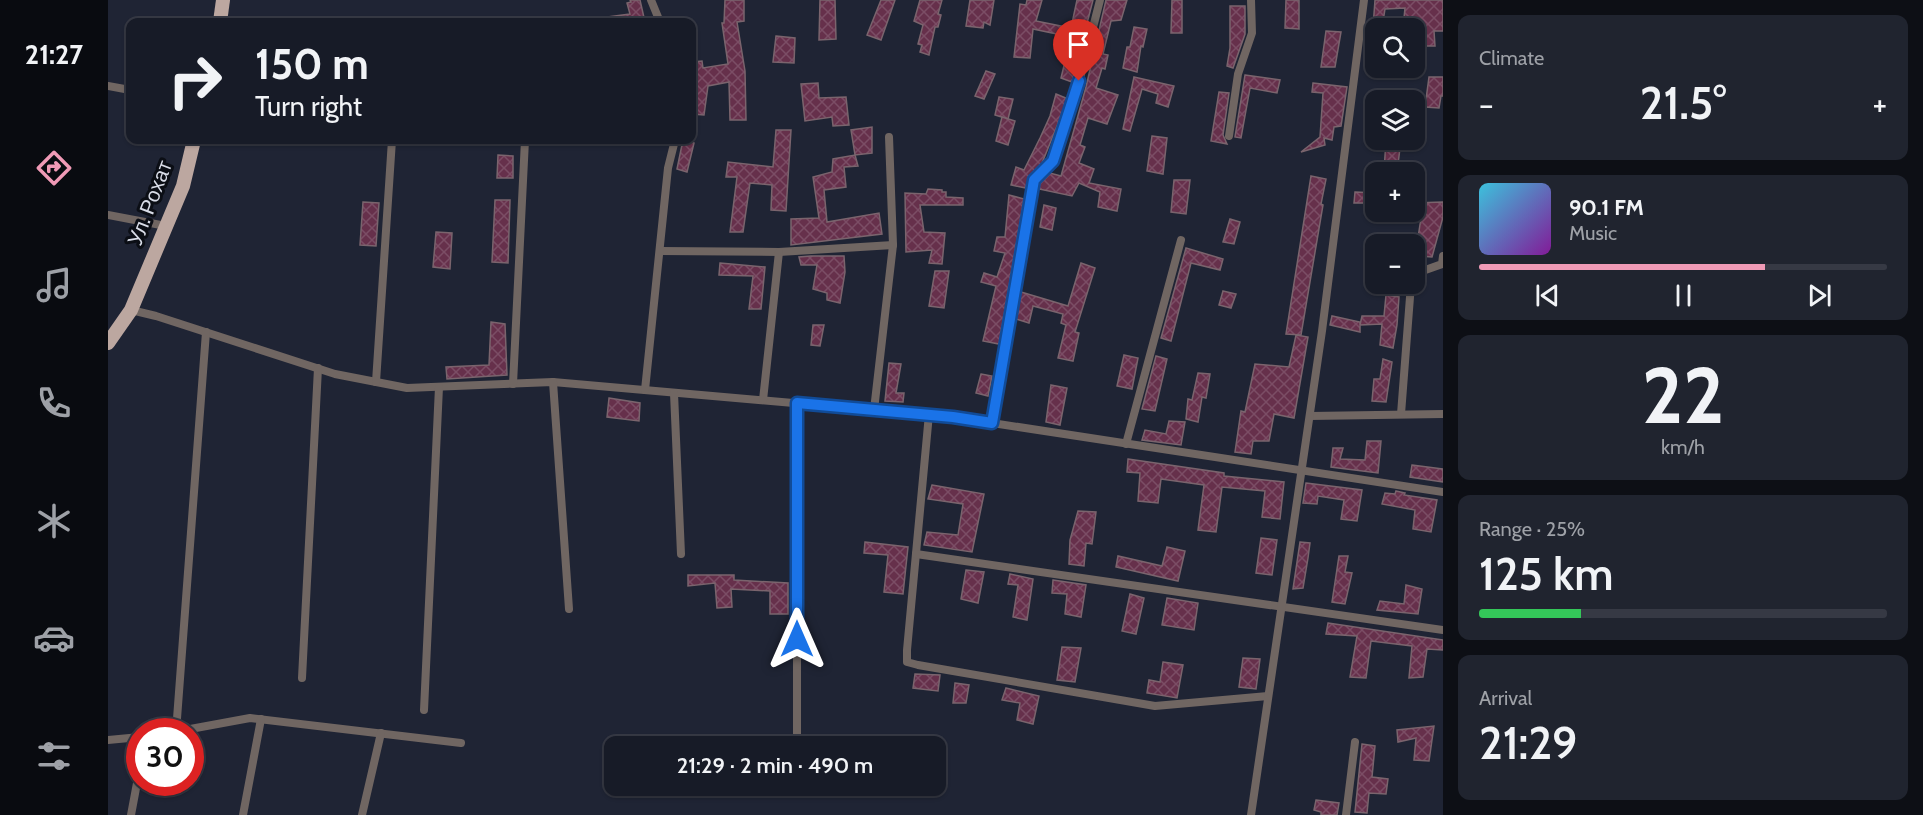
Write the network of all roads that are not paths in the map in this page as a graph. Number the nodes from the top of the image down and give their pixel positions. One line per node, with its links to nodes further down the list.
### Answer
1 (223, 0): 6 (main road)
2 (651, 0): 7 (street)
3 (1100, 0): 42 (street)
4 (1251, 0): 10 (street)
5 (1364, 0): 41 (street)
6 (221, 18)
7 (658, 18)
8 (108, 86): 9 (street)
9 (126, 89)
10 (1229, 136)
11 (889, 137): 19 (street)
12 (193, 144): 17 (main road, Ул. Рохат)
13 (392, 144): 29 (street)
14 (525, 144): 31 (street)
15 (674, 144): 20 (street)
16 (108, 215): 17 (street)
17 (166, 226): 25 (main road, Ул. Рохат)
18 (1181, 240): 43 (street)
19 (893, 245): 21 (street); 37 (street)
20 (660, 251): 21 (street); 33 (street)
21 (779, 252): 35 (street)
22 (1443, 262): 23 (street)
23 (1425, 269)
24 (1410, 294): 39 (street)
25 (130, 310): 26 (street); 27 (main road, Ул. Рохат)
26 (206, 332): 28 (street); 54 (street)
27 (108, 343)
28 (318, 368): 29 (street); 51 (street)
29 (376, 382): 32 (street)
30 (553, 382): 31 (street); 33 (street); 49 (street)
31 (513, 384): 32 (street)
32 (439, 387): 53 (street)
33 (645, 390): 34 (street)
34 (674, 393): 35 (street); 46 (street)
35 (763, 400): 36 (street)
36 (797, 403): 37 (street); 58 (street)
37 (874, 410): 38 (street)
38 (929, 414): 42 (street); 47 (street)
39 (1401, 414): 40 (street); 41 (street)
40 (1443, 414)
41 (1310, 416): 44 (street)
42 (992, 423): 43 (street)
43 (1126, 444): 44 (street)
44 (1301, 471): 45 (street); 48 (street)
45 (1443, 492)
46 (681, 554)
47 (916, 554): 48 (street); 52 (street)
48 (1281, 607): 50 (street); 52 (street)
49 (569, 609)
50 (1443, 630)
51 (302, 678)
52 (1268, 696): 67 (street)
53 (424, 710)
54 (176, 718)
55 (261, 719): 56 (street); 57 (street); 65 (street)
56 (204, 727)
57 (381, 733): 61 (street); 66 (street)
58 (797, 734)
59 (126, 738): 60 (street)
60 (108, 740)
61 (461, 742)
62 (1356, 742): 68 (street)
63 (134, 796): 64 (street)
64 (130, 815)
65 (243, 815)
66 (362, 815)
67 (1251, 815)
68 (1346, 815)

